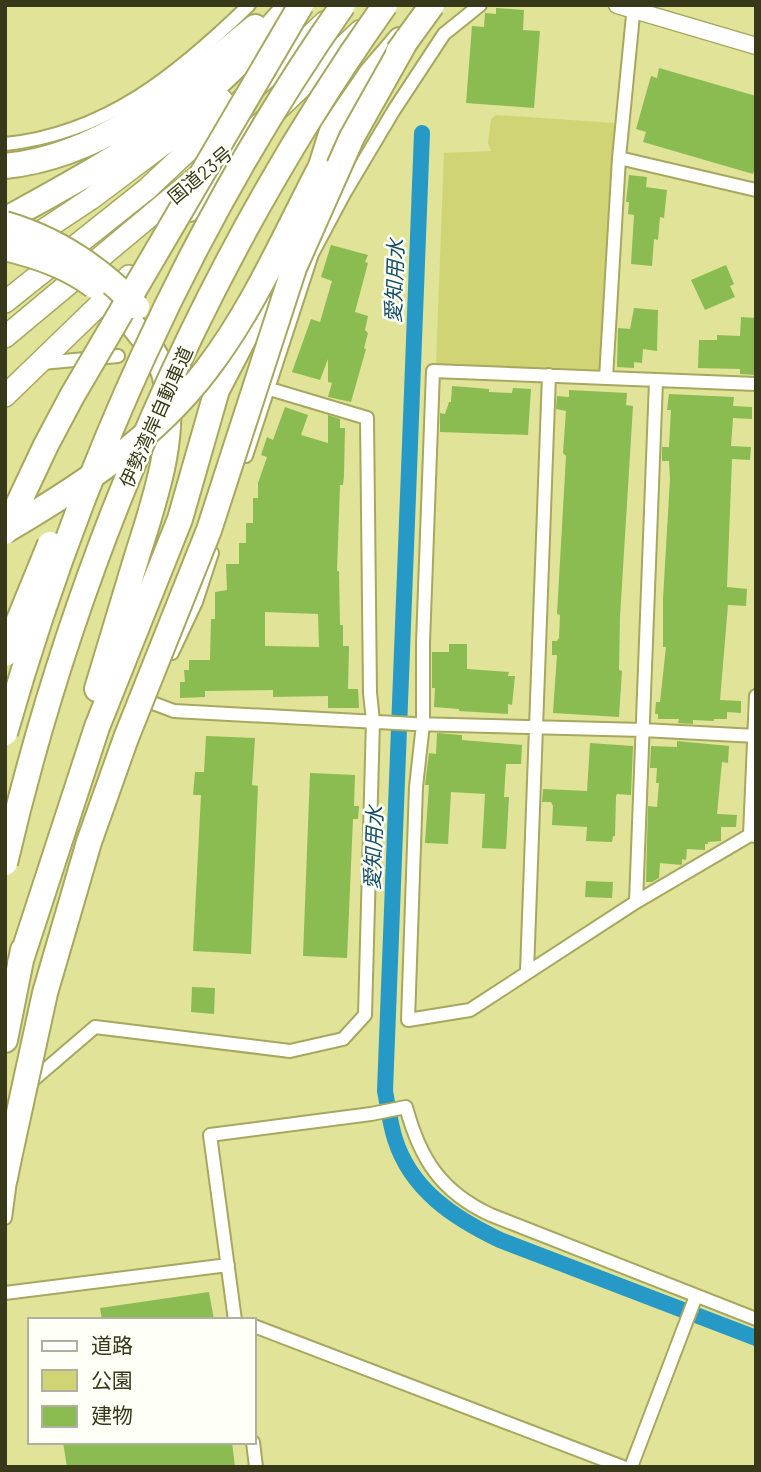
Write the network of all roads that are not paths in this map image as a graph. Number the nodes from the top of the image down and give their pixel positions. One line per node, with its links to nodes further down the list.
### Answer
1 (249, 5): 14 (street)
2 (280, 5): 16 (highway)
3 (291, 5): 18 (highway)
4 (301, 5): 33 (highway, bridge)
5 (344, 5): 10 (highway, 国道23号); 21 (highway, 伊勢湾岸自動車道, bridge)
6 (386, 5): 13 (highway, 国道23号); 44 (highway, 伊勢湾岸自動車道, bridge)
7 (433, 5): 11 (highway, bridge); 46 (highway)
8 (480, 5): 31 (street)
9 (627, 6): 12 (street); 15 (street)
10 (313, 32): 20 (highway); 22 (highway, 国道23号)
11 (407, 39): 33 (highway, bridge); 50 (highway, bridge)
12 (756, 46)
13 (277, 110): 24 (highway, 国道23号); 26 (highway)
14 (5, 144)
15 (619, 158): 17 (street); 28 (street)
16 (5, 166)
17 (756, 190)
18 (5, 222): 23 (highway, bridge)
19 (5, 248): 23 (highway, bridge)
20 (5, 256)
21 (179, 283): 34 (highway, bridge); 41 (highway, 伊勢湾岸自動車道, bridge)
22 (5, 302)
23 (133, 313): 46 (highway)
24 (5, 337)
25 (118, 356): 26 (street)
26 (40, 364): 32 (highway)
27 (549, 375): 28 (street); 38 (street); 39 (street)
28 (606, 378): 29 (street)
29 (656, 381): 30 (street); 40 (street)
30 (756, 384)
31 (266, 388): 36 (street); 37 (street)
32 (5, 396)
33 (5, 531)
34 (5, 653)
35 (756, 696): 42 (street)
36 (150, 702): 37 (street); 49 (street)
37 (373, 721): 38 (street); 49 (street)
38 (418, 724): 39 (street); 47 (street)
39 (537, 727): 40 (street); 47 (street)
40 (643, 730): 42 (street); 45 (street)
41 (5, 733)
42 (755, 736): 43 (street)
43 (753, 836): 45 (street)
44 (5, 863)
45 (636, 902): 47 (street)
46 (20, 963): 48 (highway)
47 (527, 971)
48 (5, 1040)
49 (32, 1081): 51 (street)
50 (5, 1178)
51 (5, 1218)
52 (228, 1265): 53 (street); 54 (street); 55 (street)
53 (5, 1293)
54 (696, 1296): 56 (street); 61 (street)
55 (236, 1318)
56 (756, 1319)
57 (256, 1327): 60 (street)
58 (253, 1444): 59 (street)
59 (256, 1467)
60 (623, 1467)
61 (631, 1467)

